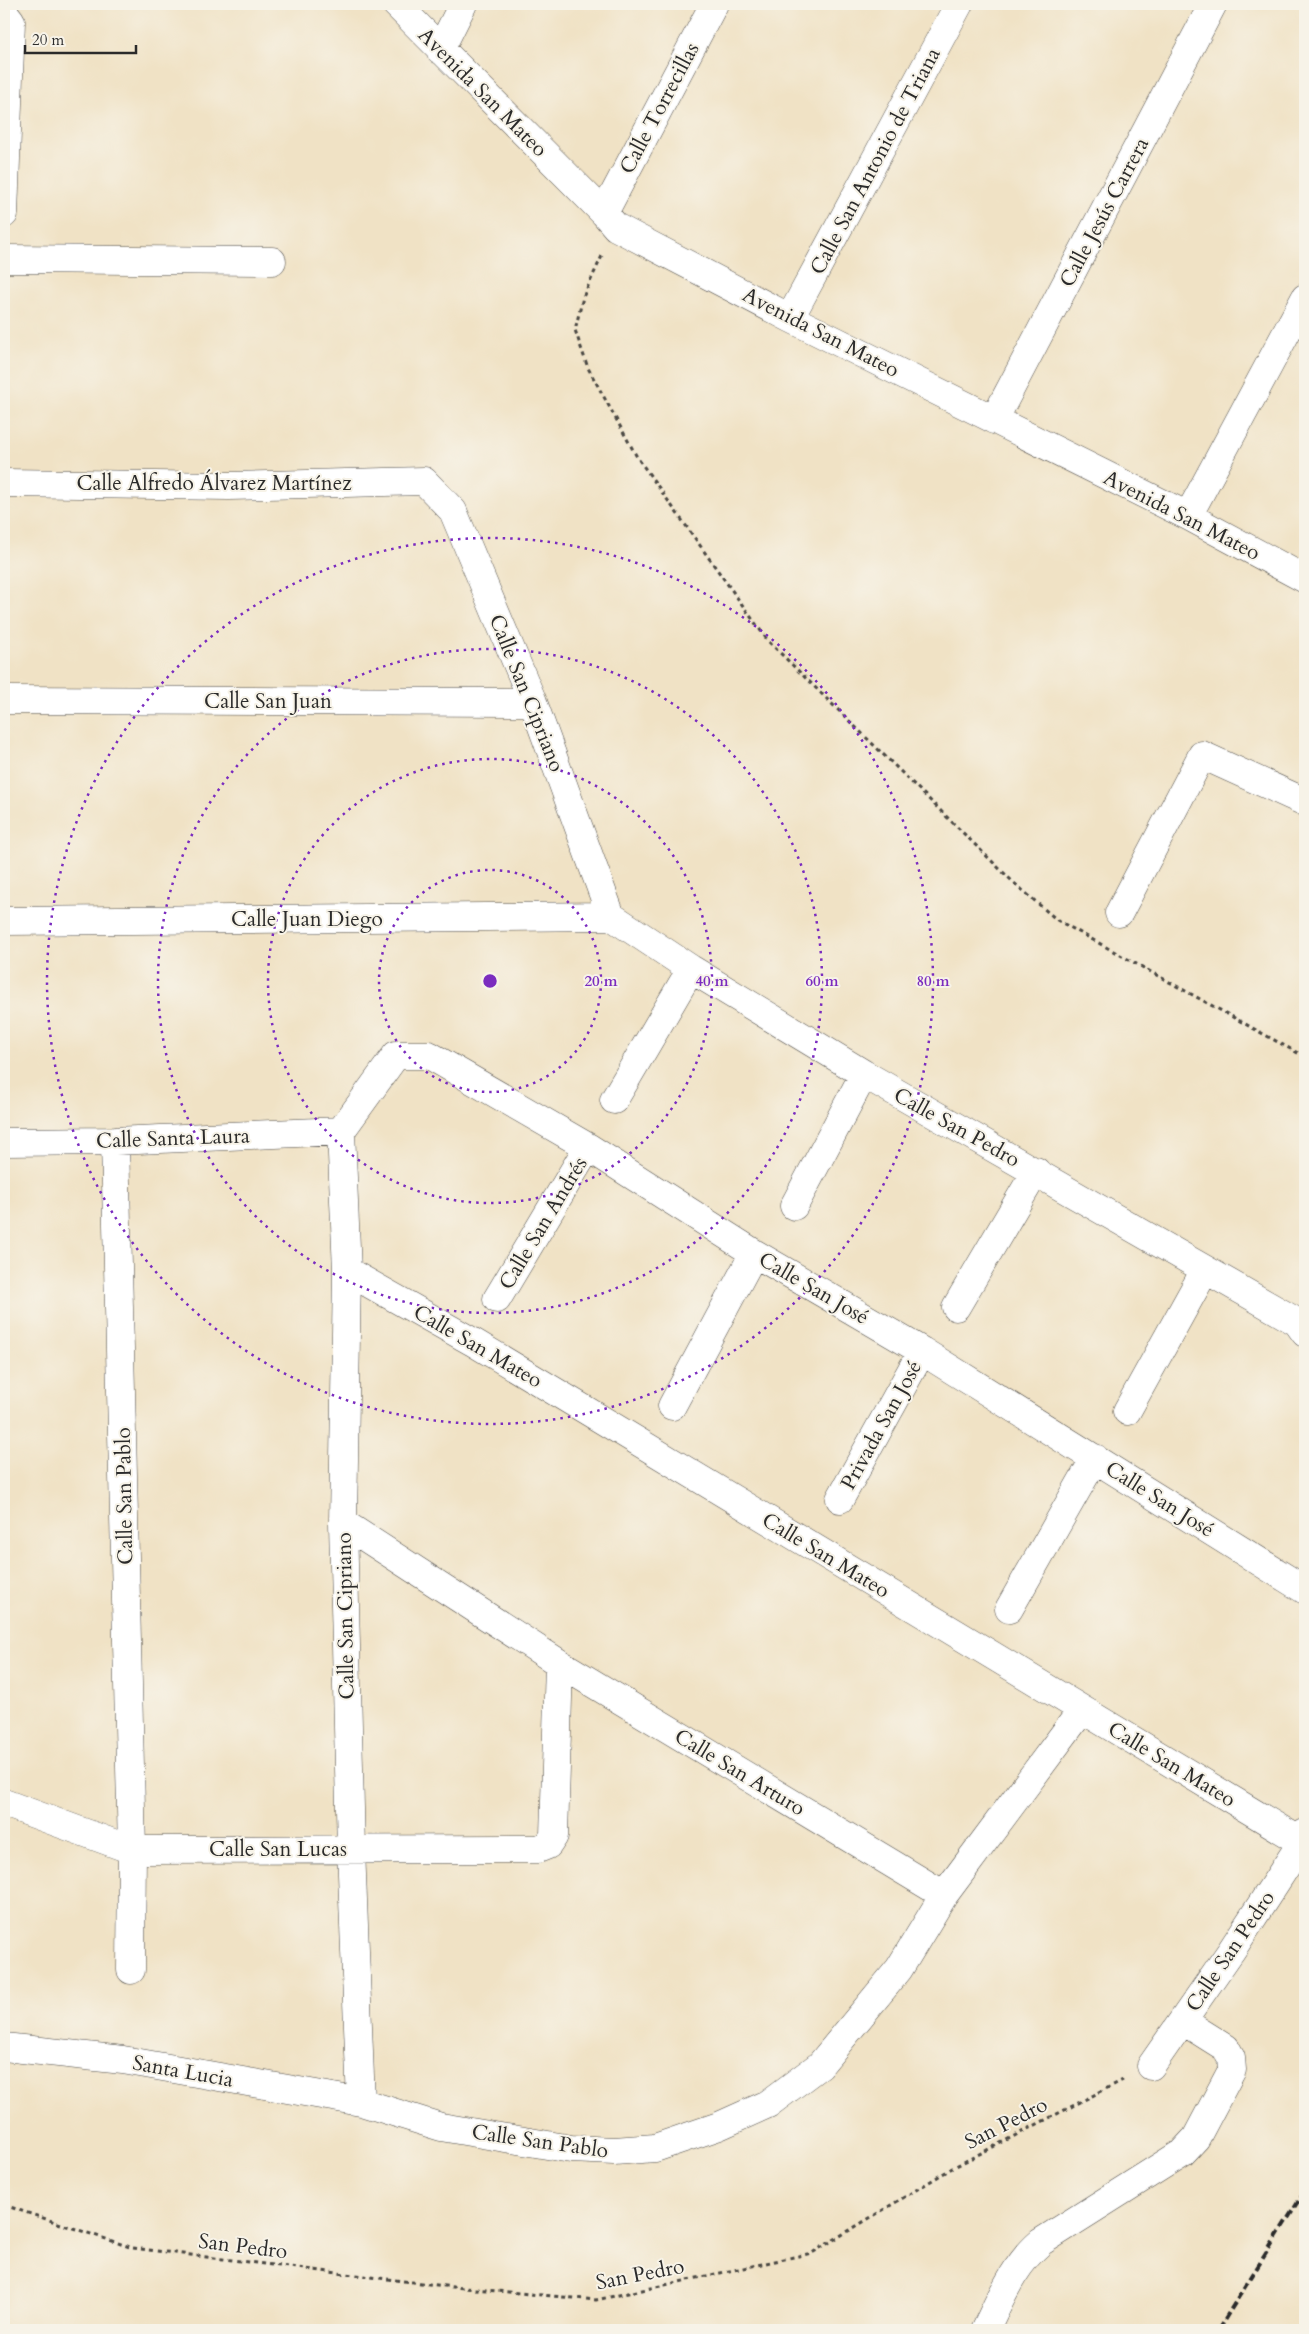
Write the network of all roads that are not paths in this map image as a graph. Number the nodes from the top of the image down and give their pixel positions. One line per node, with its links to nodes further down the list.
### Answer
1 (396, 4): 7 (street, Avenida San Mateo)
2 (463, 4): 7 (street)
3 (714, 4): 9 (street, Calle Torrecillas)
4 (959, 4): 13 (street, Calle San Antonio de Triana)
5 (1214, 4): 14 (street, Calle Jesús Carrera)
6 (4, 12): 8 (street)
7 (440, 50): 9 (street, Avenida San Mateo)
8 (4, 214)
9 (610, 220): 13 (street, Avenida San Mateo)
10 (4, 259): 11 (street)
11 (272, 261)
12 (1305, 298): 17 (street)
13 (790, 318): 14 (street, Avenida San Mateo)
14 (994, 420): 17 (street, Avenida San Mateo)
15 (424, 481): 16 (street, Calle Alfredo Álvarez Martínez); 20 (street, Calle San Cipriano)
16 (4, 484)
17 (1188, 516): 18 (street, Avenida San Mateo)
18 (1305, 579)
19 (4, 700): 20 (street, Calle San Juan)
20 (533, 702): 23 (street, Calle San Cipriano)
21 (1305, 802): 22 (street)
22 (1119, 913)
23 (611, 916): 24 (street, Calle Juan Diego); 25 (street, Calle San Pedro)
24 (4, 921)
25 (690, 968): 26 (street, Calle San Pedro); 27 (street)
26 (864, 1074): 32 (street, Calle San Pedro); 33 (street)
27 (614, 1100)
28 (341, 1131): 29 (street, Calle Santa Laura); 31 (street, Calle San José); 36 (street, Calle San Cipriano)
29 (115, 1141): 30 (street, Calle Santa Laura); 53 (street, Calle San Pablo)
30 (4, 1142)
31 (588, 1147): 34 (street, Calle San José); 37 (street, Calle San Andrés)
32 (1036, 1171): 35 (street, Calle San Pedro); 38 (street)
33 (794, 1206)
34 (754, 1252): 40 (street, Calle San José); 41 (street)
35 (1205, 1270): 39 (street, Calle San Pedro); 42 (street)
36 (347, 1271): 45 (street, Calle San Cipriano); 49 (street, Calle San Mateo)
37 (498, 1299)
38 (956, 1307)
39 (1305, 1333)
40 (922, 1351): 43 (street, Calle San José); 44 (street, Privada San José)
41 (672, 1406)
42 (1127, 1411)
43 (1095, 1458): 46 (street, Calle San José); 47 (street)
44 (840, 1499)
45 (343, 1523): 48 (street, Calle San Arturo); 52 (street, Calle San Cipriano)
46 (1305, 1590)
47 (1009, 1609)
48 (559, 1663): 52 (street, Calle San Lucas); 54 (street, Calle San Arturo)
49 (1082, 1710): 51 (street, Calle San Mateo); 54 (street)
50 (4, 1803): 53 (street, Calle San Lucas)
51 (1304, 1838): 56 (street, Calle San Pedro)
52 (351, 1849): 53 (street, Calle San Lucas); 59 (street, Calle San Cipriano)
53 (132, 1850): 55 (street, Calle San Pablo)
54 (944, 1895): 59 (street, Calle San Pablo)
55 (130, 1970)
56 (1183, 2021): 58 (street, Calle San Pedro); 60 (street)
57 (4, 2047): 59 (street, Santa Lucia)
58 (1151, 2066)
59 (361, 2102)
60 (985, 2330)

